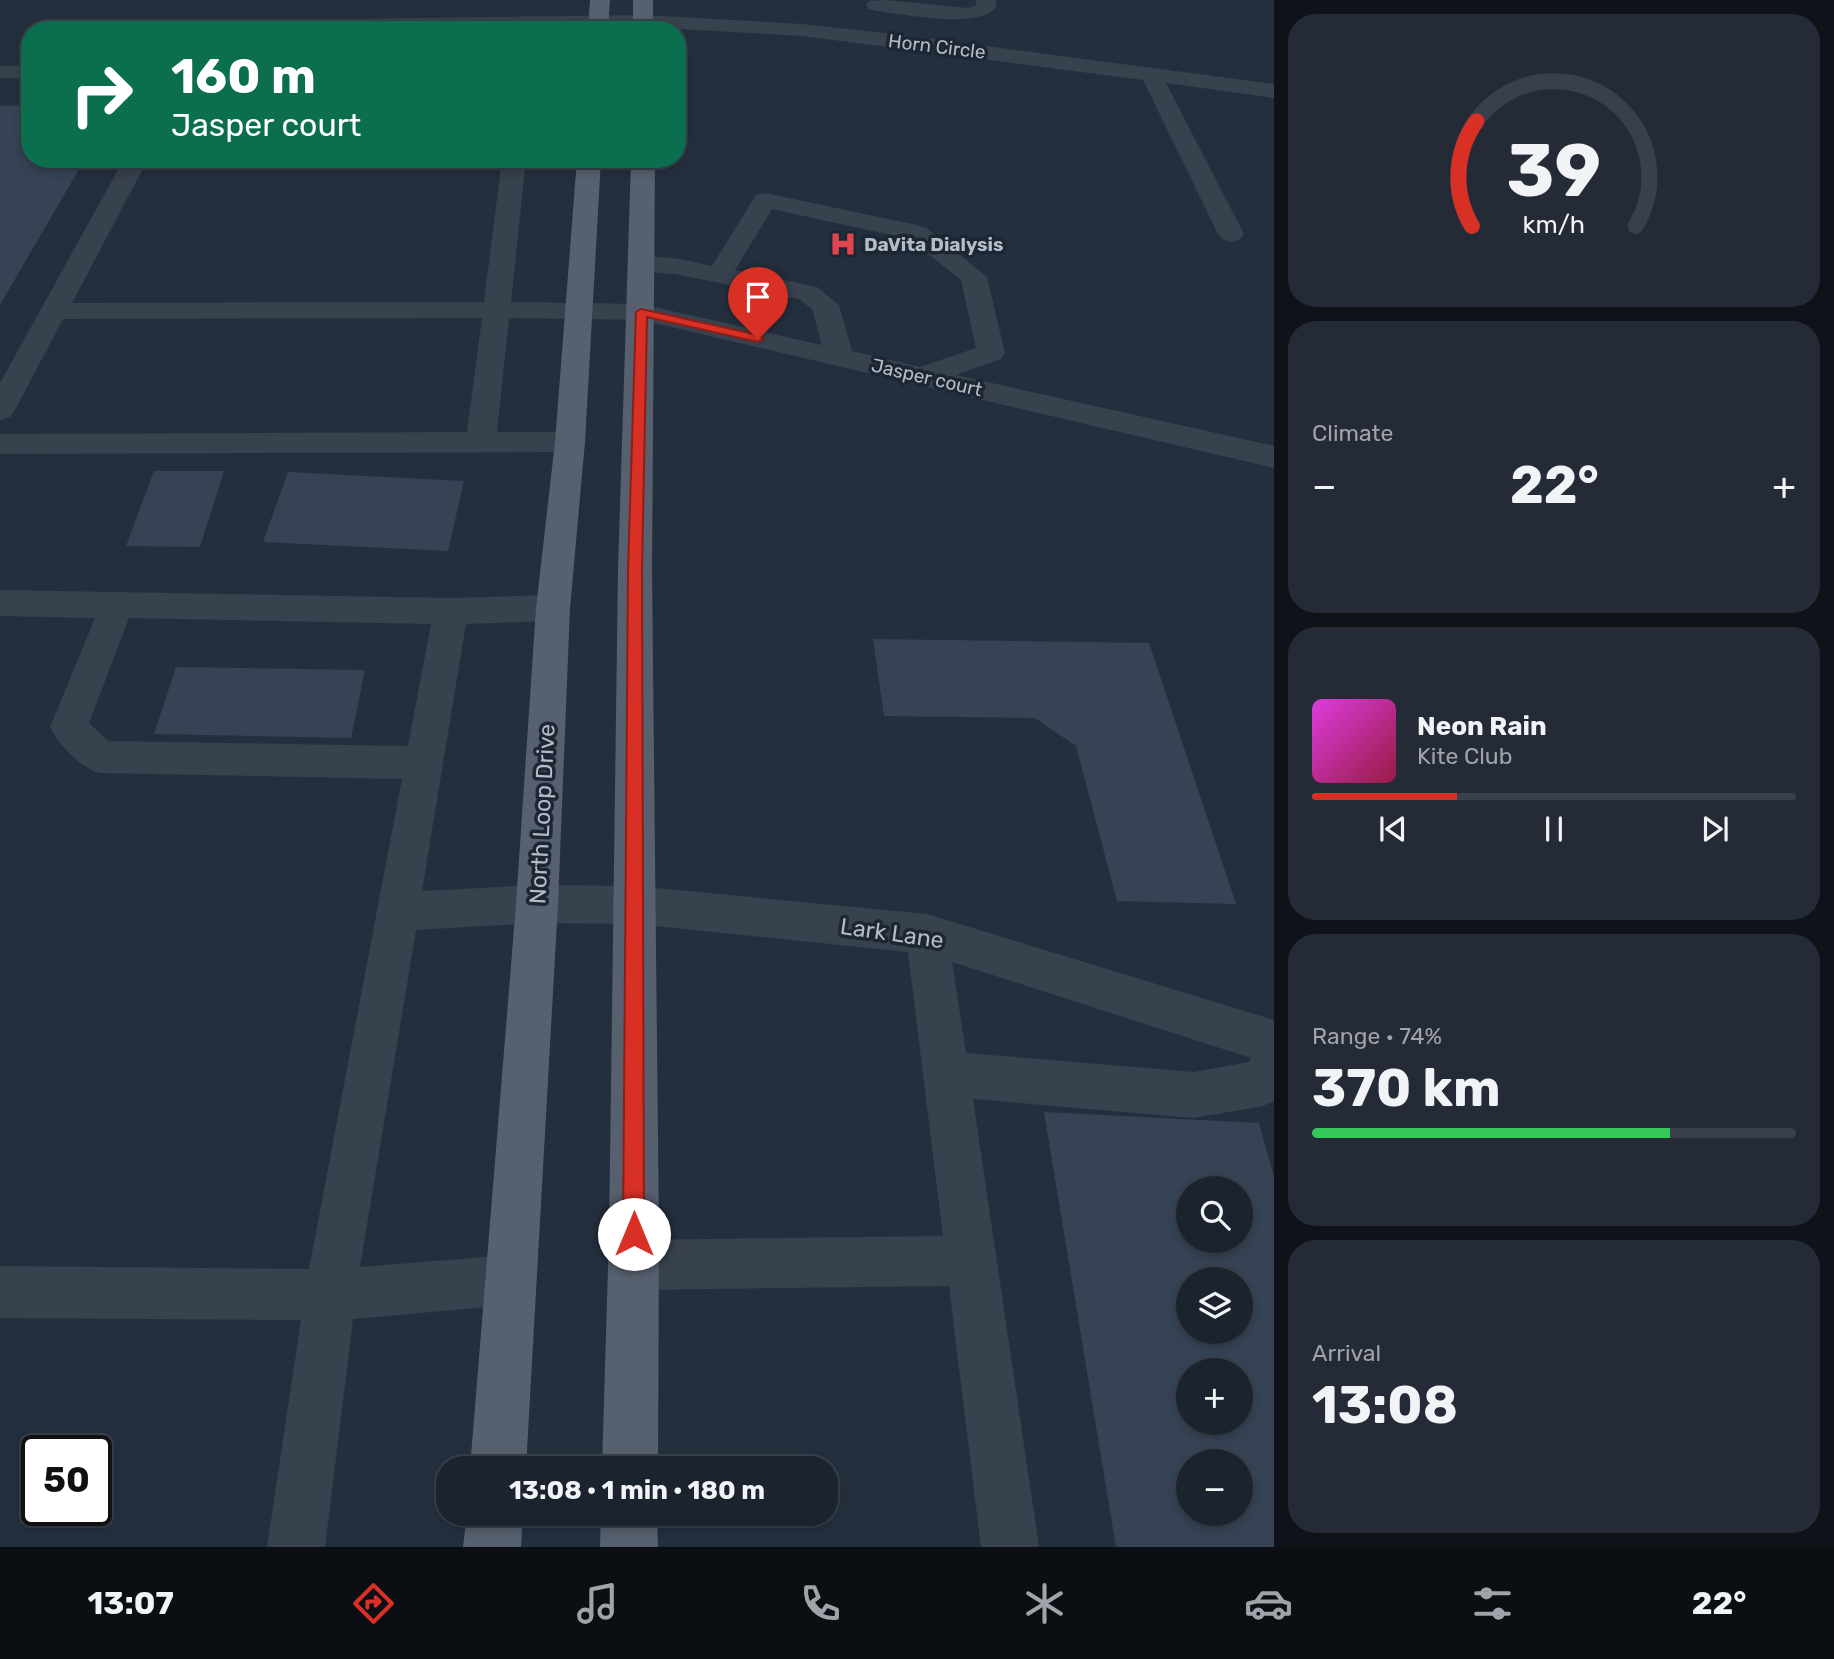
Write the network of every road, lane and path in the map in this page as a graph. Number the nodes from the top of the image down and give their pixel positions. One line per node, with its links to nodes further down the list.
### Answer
1 (529, 0): 6 (street)
2 (986, 0): 3 (street)
3 (876, 3): 8 (street)
4 (599, 17): 5 (street, Horn Circle); 7 (street, Horn Circle)
5 (643, 17): 8 (street, Horn Circle)
6 (528, 21)
7 (567, 21)
8 (868, 37): 11 (street, Horn Circle)
9 (0, 72): 10 (street)
10 (21, 72)
11 (1152, 74): 12 (street, Horn Circle); 17 (street)
12 (1274, 91)
13 (131, 168): 22 (street)
14 (513, 168): 20 (street)
15 (588, 168): 21 (main road, North Loop Drive)
16 (643, 168): 18 (main road)
17 (1231, 234)
18 (642, 265): 19 (street); 23 (main road)
19 (719, 275): 24 (street); 25 (street)
20 (498, 310): 21 (street, Jasper court); 22 (street, Jasper court); 27 (street)
21 (578, 310): 23 (street, Jasper court); 28 (main road, North Loop Drive)
22 (53, 311): 26 (street)
23 (641, 312): 24 (street, Jasper court); 37 (main road)
24 (840, 358): 25 (street, Jasper court)
25 (922, 376): 30 (street, Jasper court)
26 (0, 410)
27 (481, 442): 28 (street); 29 (street)
28 (570, 442): 33 (main road, North Loop Drive)
29 (0, 443)
30 (1274, 457)
31 (0, 603): 32 (street)
32 (117, 605): 34 (street); 35 (street)
33 (553, 608): 34 (street); 36 (main road, North Loop Drive)
34 (451, 611): 35 (street)
35 (425, 763): 38 (street)
36 (537, 904): 37 (street, Lark Lane); 38 (street, Lark Lane); 44 (main road, North Loop Drive)
37 (635, 905): 39 (street, Lark Lane); 43 (main road)
38 (398, 912): 46 (street)
39 (927, 934): 40 (street, Lark Lane); 41 (street)
40 (1271, 1072): 41 (street)
41 (946, 1074): 42 (street)
42 (971, 1261): 43 (street); 54 (street)
43 (633, 1265): 48 (main road)
44 (511, 1280): 46 (street); 47 (main road, North Loop Drive)
45 (0, 1292): 46 (street)
46 (330, 1294): 51 (street)
47 (499, 1456)
48 (630, 1456)
49 (494, 1526): 52 (main road)
50 (629, 1526): 53 (main road)
51 (296, 1547)
52 (492, 1547)
53 (629, 1547)
54 (1010, 1547)

